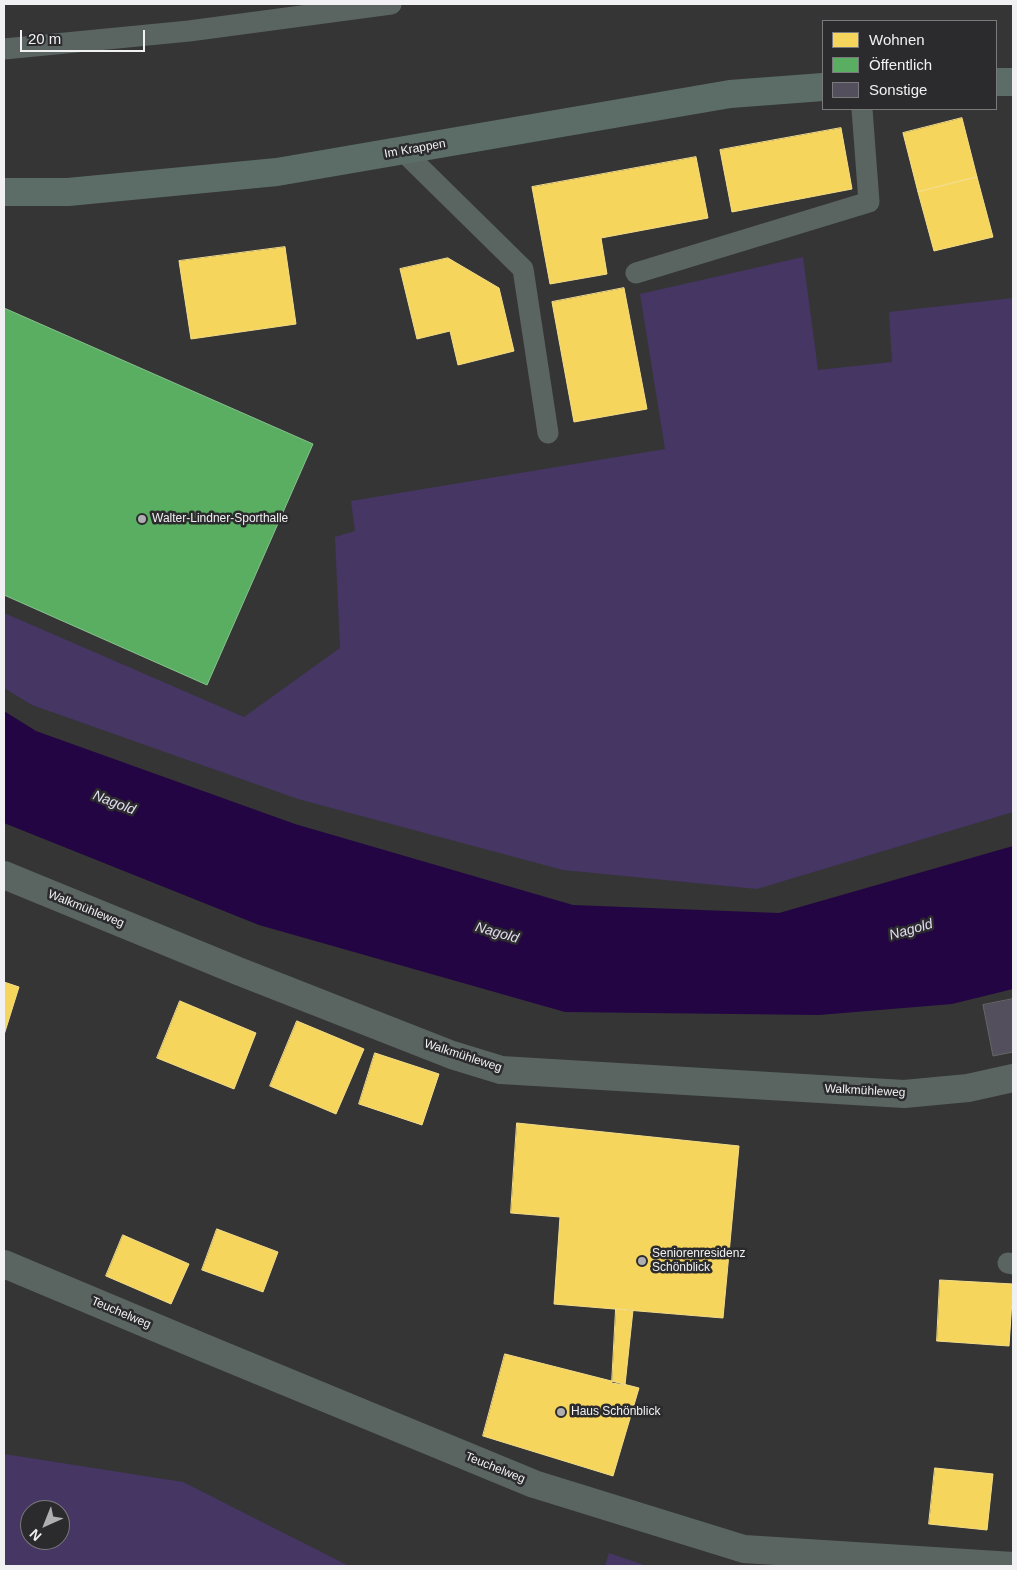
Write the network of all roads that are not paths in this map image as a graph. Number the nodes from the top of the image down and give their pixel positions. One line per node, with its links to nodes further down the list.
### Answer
1 (378, 5): 2 (lane)
2 (4, 49)
3 (997, 82): 4 (main road)
4 (1013, 82)
5 (822, 87): 7 (main road, Im Krappen)
6 (862, 110): 9 (lane)
7 (403, 151): 8 (main road, Im Krappen); 10 (lane)
8 (4, 192)
9 (636, 273)
10 (548, 433)
11 (4, 874): 12 (street, Walkmühleweg)
12 (1013, 1078)
13 (4, 1264): 14 (street, Teuchelweg)
14 (1013, 1566)

